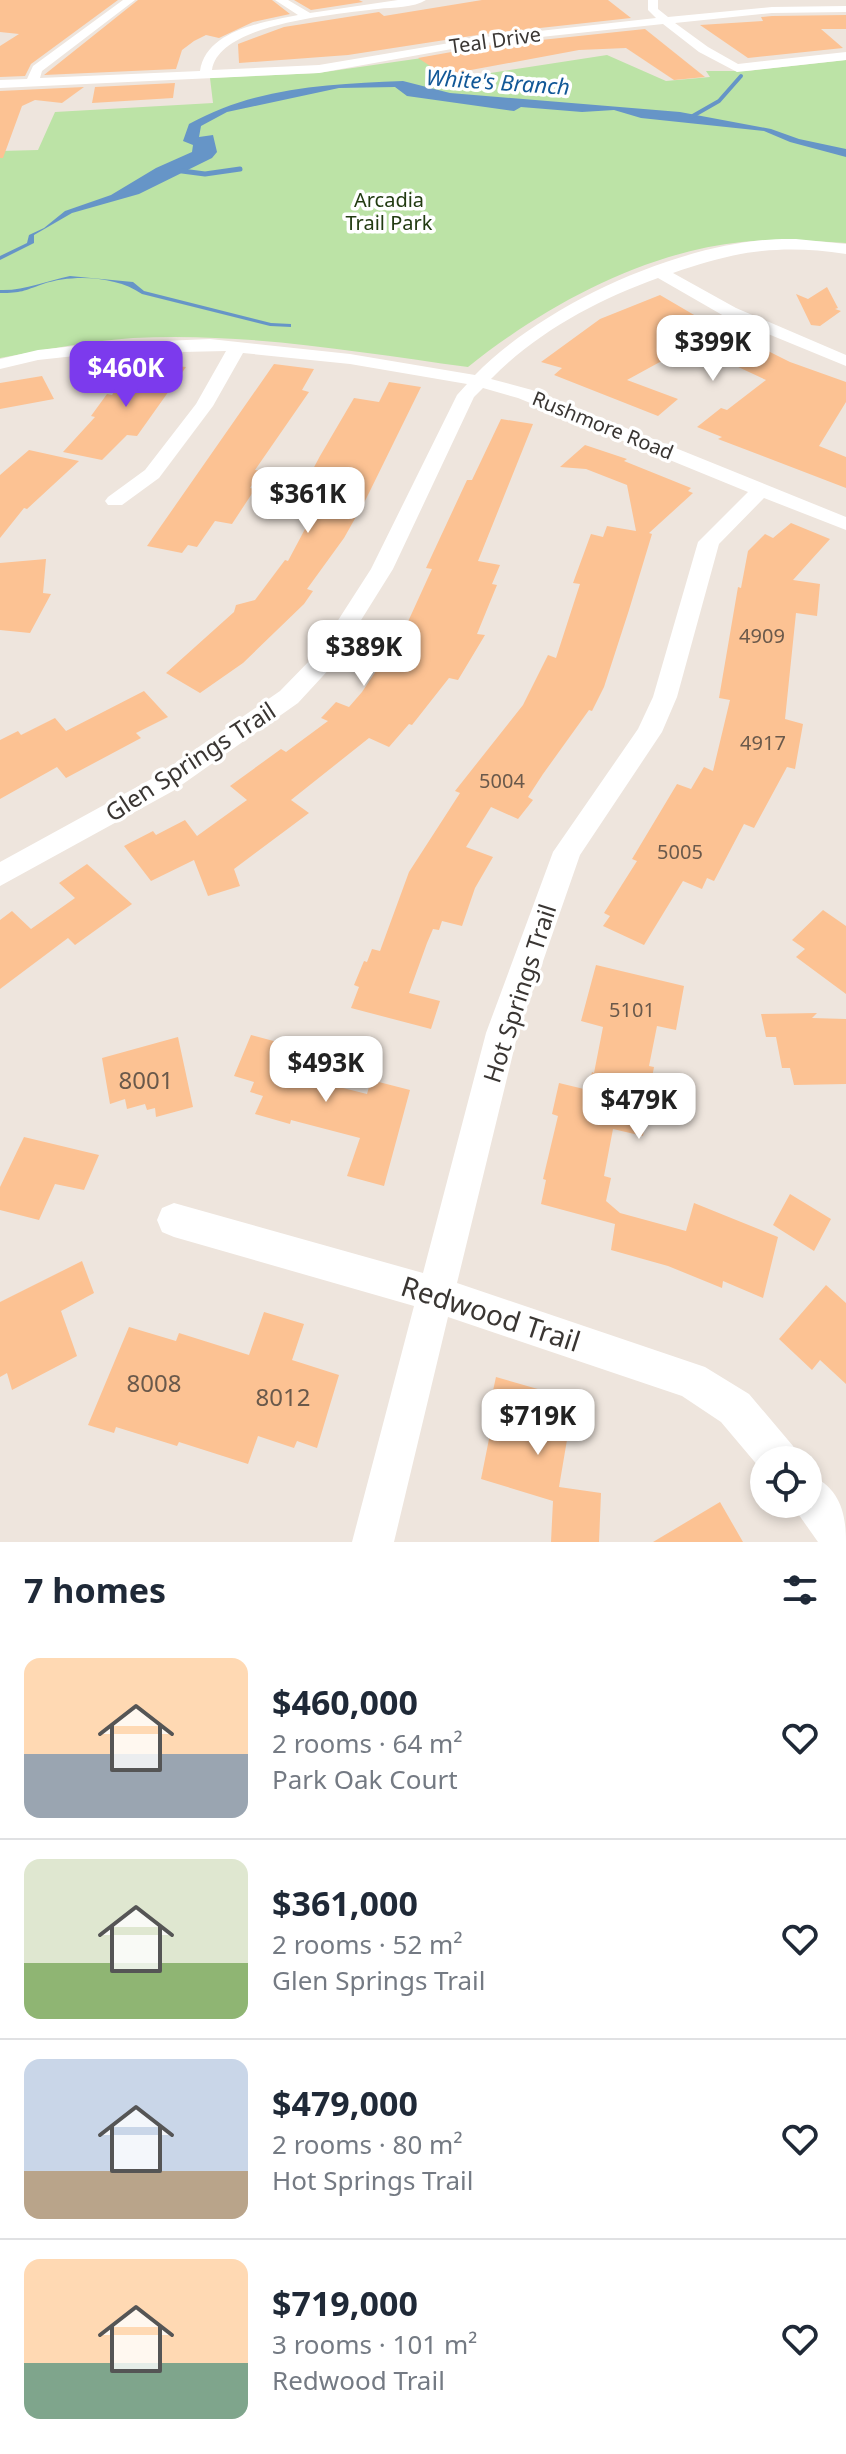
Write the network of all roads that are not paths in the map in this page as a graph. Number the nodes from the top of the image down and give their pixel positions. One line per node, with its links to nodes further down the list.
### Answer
1 (130, 0): 11 (street)
2 (280, 0): 7 (street)
3 (421, 0): 7 (street)
4 (653, 0): 8 (street)
5 (812, 4): 6 (street, Teal Drive); 8 (street, Teal Drive)
6 (846, 9)
7 (309, 17): 10 (street)
8 (665, 22): 9 (street); 10 (street, Teal Drive)
9 (846, 56)
10 (206, 76): 11 (street, Teal Drive)
11 (32, 83): 12 (street, Teal Drive)
12 (0, 84)
13 (846, 249): 14 (street, Glen Springs Trail)
14 (659, 272): 16 (street); 18 (street, Glen Springs Trail)
15 (238, 345): 17 (street, Rushmore Road); 18 (street, Rushmore Road); 20 (street)
16 (846, 361)
17 (0, 364)
18 (478, 381): 19 (street, Rushmore Road); 22 (street, Glen Springs Trail)
19 (761, 490): 21 (street, Rushmore Road); 24 (street, Hot Springs Trail)
20 (115, 501)
21 (846, 524)
22 (0, 875)
23 (174, 1220): 24 (street, Redwood Trail)
24 (435, 1294): 25 (street, Redwood Trail); 27 (street, Hot Springs Trail)
25 (767, 1446)
26 (822, 1513): 28 (street)
27 (373, 1542)
28 (843, 1542)

